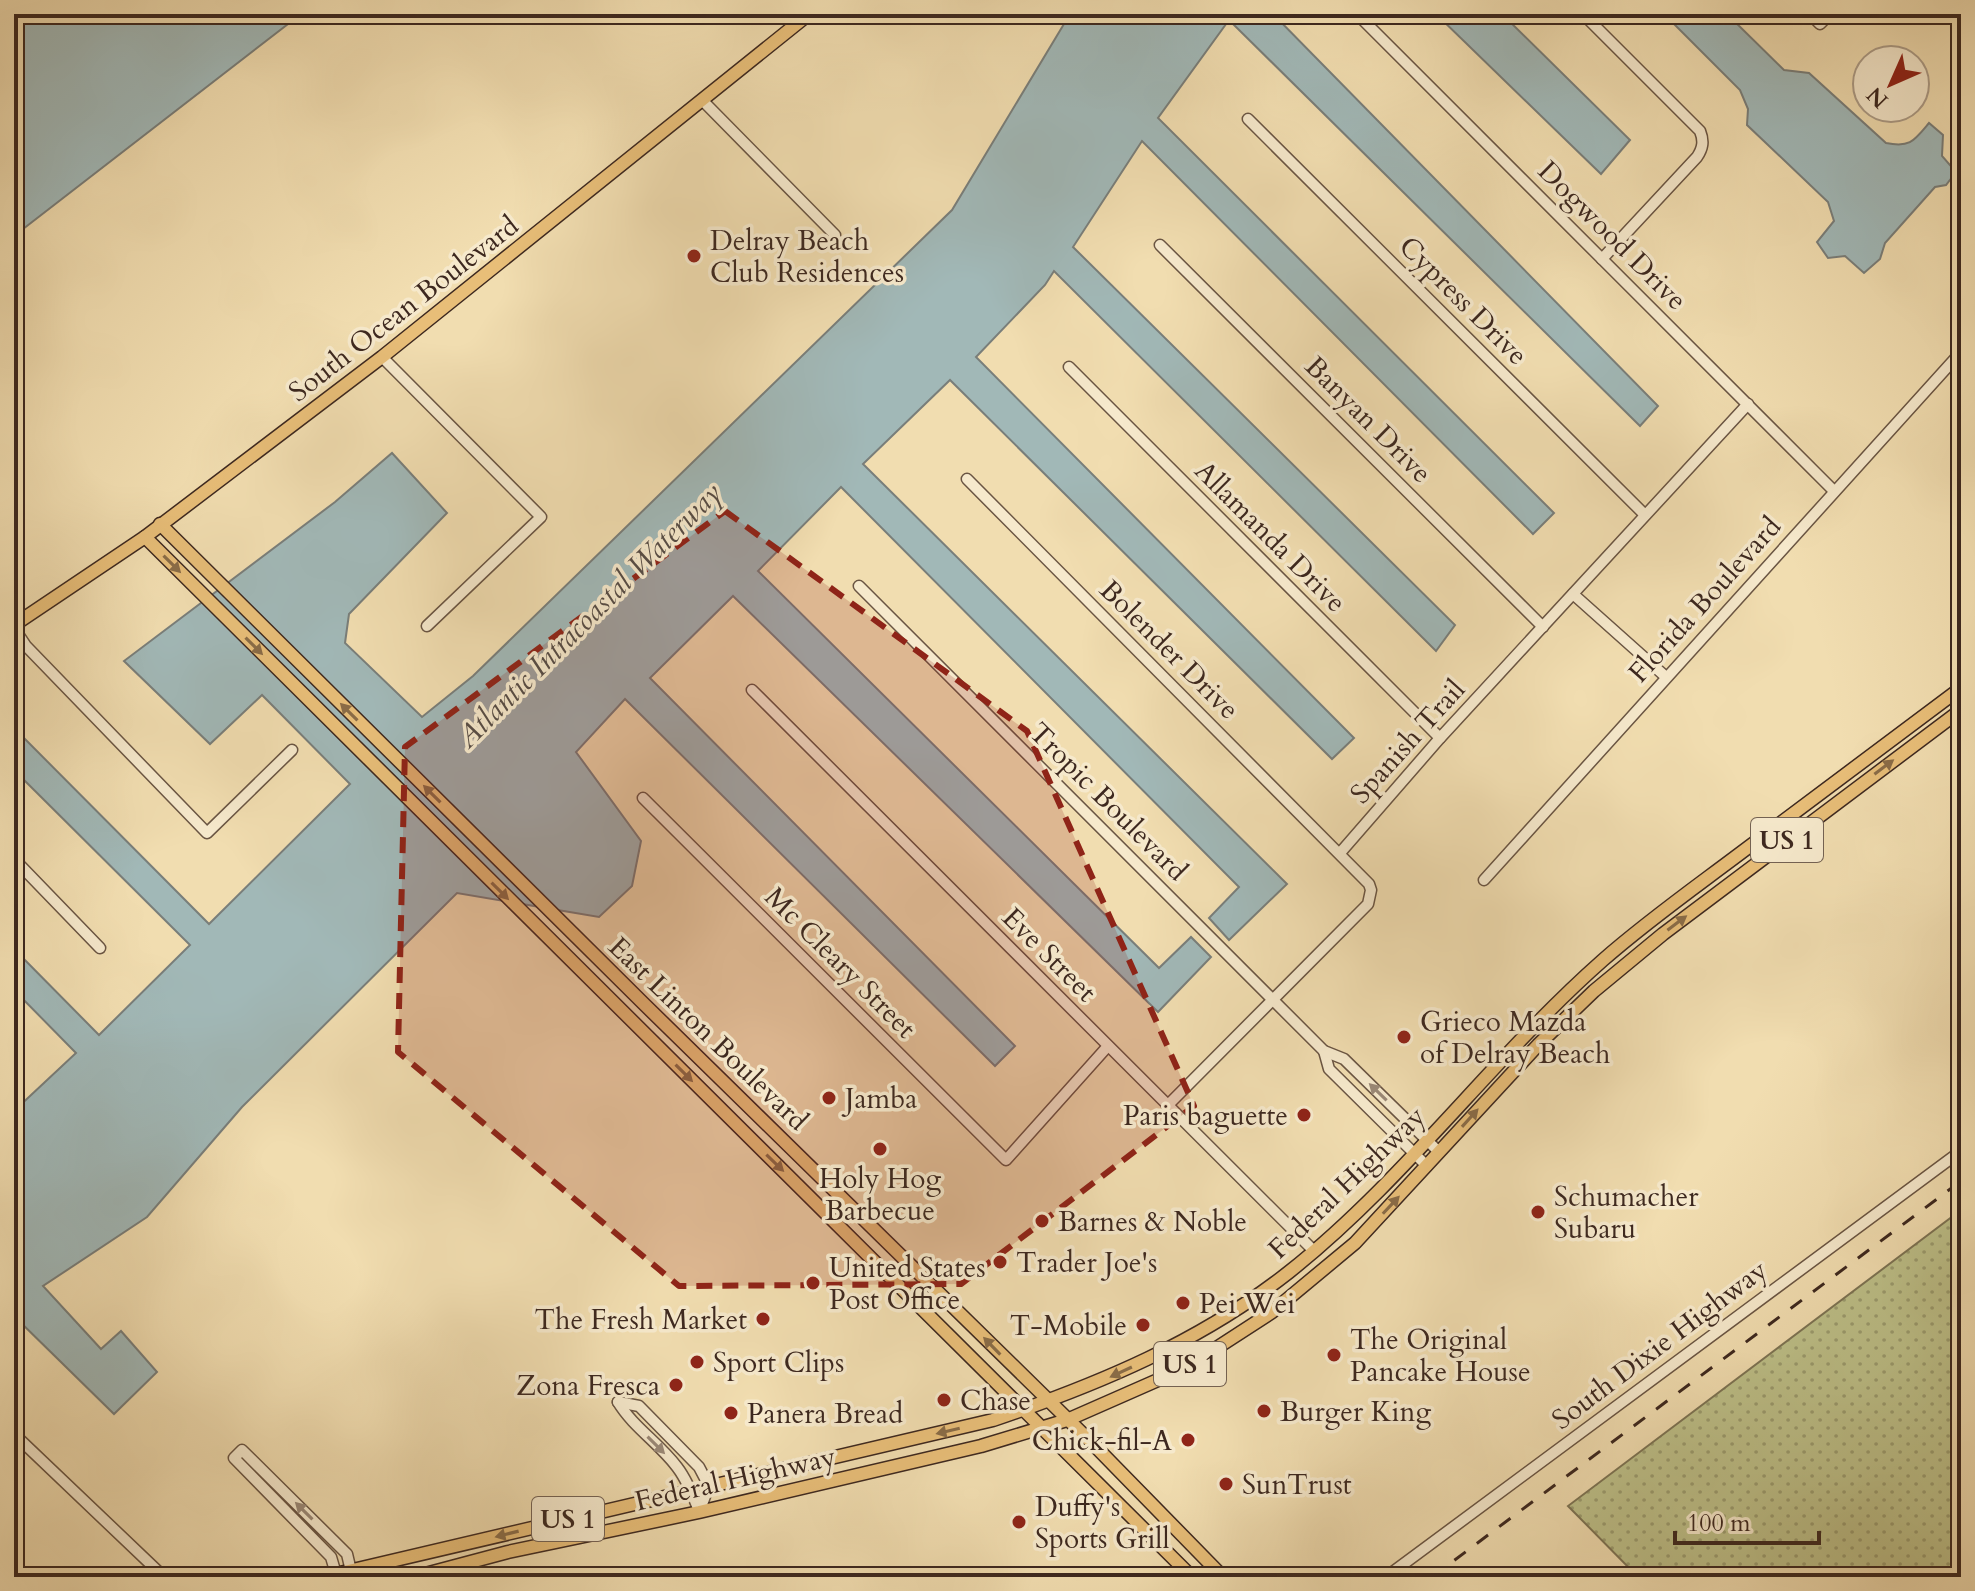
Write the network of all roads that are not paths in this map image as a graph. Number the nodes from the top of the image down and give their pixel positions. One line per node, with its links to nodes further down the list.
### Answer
1 (809, 14): 6 (main road, South Ocean Boulevard)
2 (1357, 14): 10 (street, Dogwood Drive)
3 (1583, 14): 10 (street)
4 (1810, 14): 5 (street)
5 (1830, 14)
6 (703, 101): 8 (street); 12 (main road, South Ocean Boulevard)
7 (1248, 119): 17 (street, Cypress Drive)
8 (835, 235)
9 (1160, 245): 24 (street, Banyan Drive)
10 (1602, 259): 14 (street, Dogwood Drive)
11 (1961, 352): 16 (street, Florida Boulevard)
12 (382, 357): 18 (main road, South Ocean Boulevard); 23 (street)
13 (1069, 367): 29 (street, Allamanda Drive)
14 (1748, 404): 16 (street, Dogwood Drive); 17 (street, Spanish Trail)
15 (967, 479): 32 (street, Bolender Drive)
16 (1834, 491): 25 (street, Florida Boulevard)
17 (1645, 515): 21 (street, Spanish Trail)
18 (160, 524): 19 (main road, South Ocean Boulevard); 46 (main road, East Linton Boulevard, one-way to 18)
19 (145, 537): 22 (main road, South Ocean Boulevard); 48 (main road, East Linton Boulevard, one-way to 48)
20 (859, 586): 37 (street, Tropic Boulevard)
21 (1573, 594): 24 (street, Spanish Trail); 25 (street)
22 (14, 626): 30 (street)
23 (427, 626)
24 (1543, 627): 29 (street, Spanish Trail)
25 (1666, 677): 34 (street, Florida Boulevard)
26 (1961, 688): 36 (main road, Federal Highway / US 1)
27 (752, 690): 39 (street, Eve Street)
28 (1961, 710): 38 (main road, Federal Highway / US 1, one-way to 28)
29 (1440, 738): 32 (street, Spanish Trail)
30 (292, 750)
31 (643, 798): 39 (street, Mc Cleary Street)
32 (1340, 853): 37 (street)
33 (14, 859): 35 (street)
34 (1484, 880)
35 (100, 948)
36 (1581, 980): 38 (main road); 42 (main road, Federal Highway / US 1)
37 (1274, 1000): 40 (street, Tropic Boulevard); 41 (street)
38 (1580, 1004): 44 (main road, Federal Highway / US 1, one-way to 38)
39 (1108, 1046): 41 (street, Eve Street)
40 (1324, 1051): 42 (street, Tropic Boulevard, one-way to 40); 45 (street, Tropic Boulevard)
41 (1167, 1106): 49 (street, Eve Street)
42 (1427, 1140): 44 (street, Tropic Boulevard); 45 (main road, Federal Highway / US 1)
43 (1961, 1151): 68 (street, South Dixie Highway)
44 (1439, 1152): 47 (main road, Federal Highway / US 1)
45 (1414, 1153): 47 (street, Tropic Boulevard); 49 (main road, Federal Highway / US 1)
46 (809, 1164): 48 (main road); 50 (main road, East Linton Boulevard, one-way to 46)
47 (1427, 1166): 52 (main road, Federal Highway / US 1, one-way to 47)
48 (794, 1181): 51 (main road, East Linton Boulevard)
49 (1314, 1251): 50 (main road, Federal Highway / US 1, one-way to 50)
50 (1048, 1401): 51 (main road, Federal Highway / US 1); 52 (main road, East Linton Boulevard)
51 (1023, 1410): 53 (main road, East Linton Boulevard); 55 (main road, Federal Highway / US 1, one-way to 55)
52 (1067, 1420): 53 (main road, Federal Highway / US 1); 60 (main road, East Linton Boulevard)
53 (1042, 1428): 57 (main road, Federal Highway / US 1); 59 (main road, East Linton Boulevard)
54 (14, 1434): 63 (street)
55 (709, 1486): 56 (main road, Federal Highway / US 1); 56 (street, one-way to 56); 57 (street)
56 (692, 1490): 57 (street); 58 (main road, Federal Highway / US 1, one-way to 58)
57 (699, 1512): 65 (main road, Federal Highway / US 1)
58 (444, 1549): 62 (main road, Federal Highway / US 1); 65 (main road)
59 (1167, 1552): 60 (main road); 66 (main road, East Linton Boulevard)
60 (1198, 1553): 67 (main road, East Linton Boulevard)
61 (336, 1574): 62 (main road, Federal Highway / US 1); 62 (street, one-way to 61); 64 (main road, Federal Highway / US 1)
62 (351, 1574)
63 (164, 1577)
64 (323, 1577)
65 (414, 1577)
66 (1192, 1577)
67 (1223, 1577)
68 (1386, 1577)

